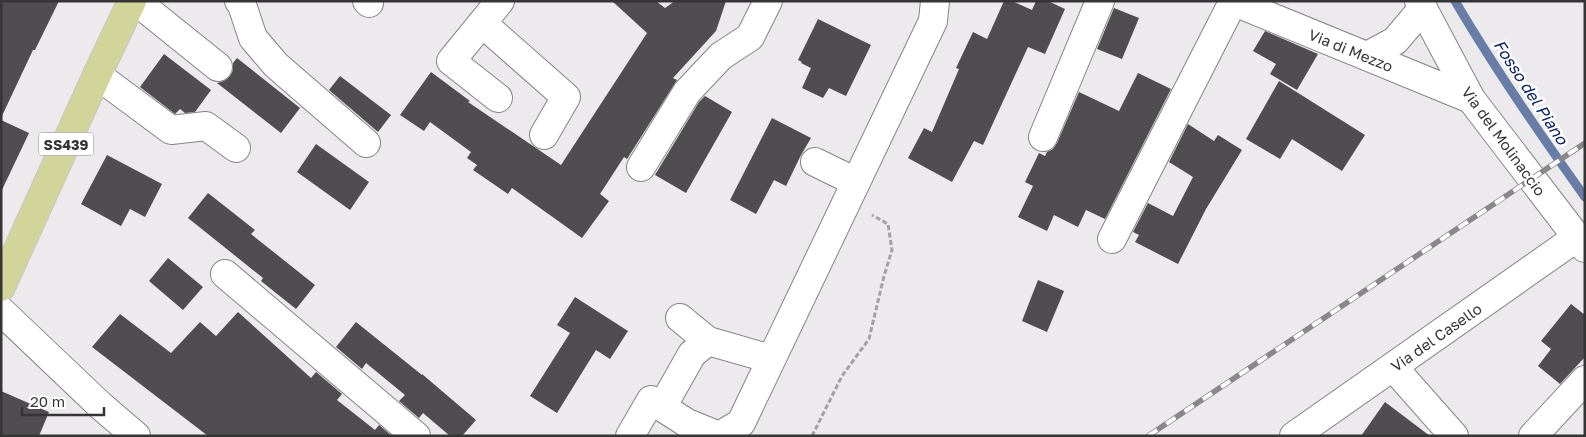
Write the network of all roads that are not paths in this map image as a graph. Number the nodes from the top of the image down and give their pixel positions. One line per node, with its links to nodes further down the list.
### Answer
1 (134, 1): 11 (street); 12 (main road, SS439)
2 (239, 1): 17 (street)
3 (500, 1): 9 (street)
4 (768, 1): 20 (street)
5 (935, 1): 21 (street)
6 (1100, 1): 16 (street)
7 (1232, 2): 10 (street, Via di Mezzo); 22 (street)
8 (1421, 5): 10 (street); 14 (street, Via del Molinaccio)
9 (482, 23): 13 (street); 15 (street)
10 (1367, 56): 14 (street, Via di Mezzo)
11 (218, 67)
12 (97, 74): 18 (street); 25 (main road, SS439)
13 (498, 98)
14 (1471, 98): 23 (street, Via del Molinaccio)
15 (544, 135)
16 (1043, 137)
17 (366, 143)
18 (236, 148)
19 (815, 162): 21 (street)
20 (641, 167)
21 (851, 191): 29 (street)
22 (1112, 239)
23 (1580, 243): 30 (street, Via del Casello)
24 (225, 274): 34 (street)
25 (1, 287)
26 (1, 311): 33 (street)
27 (680, 318): 28 (street)
28 (708, 341): 29 (street); 32 (street)
29 (771, 359): 32 (street)
30 (1393, 367): 36 (street, Via del Casello); 37 (street)
31 (1585, 380): 38 (street)
32 (662, 407): 35 (street)
33 (136, 436)
34 (416, 436)
35 (630, 436)
36 (1294, 436)
37 (1454, 436)
38 (1533, 436)

